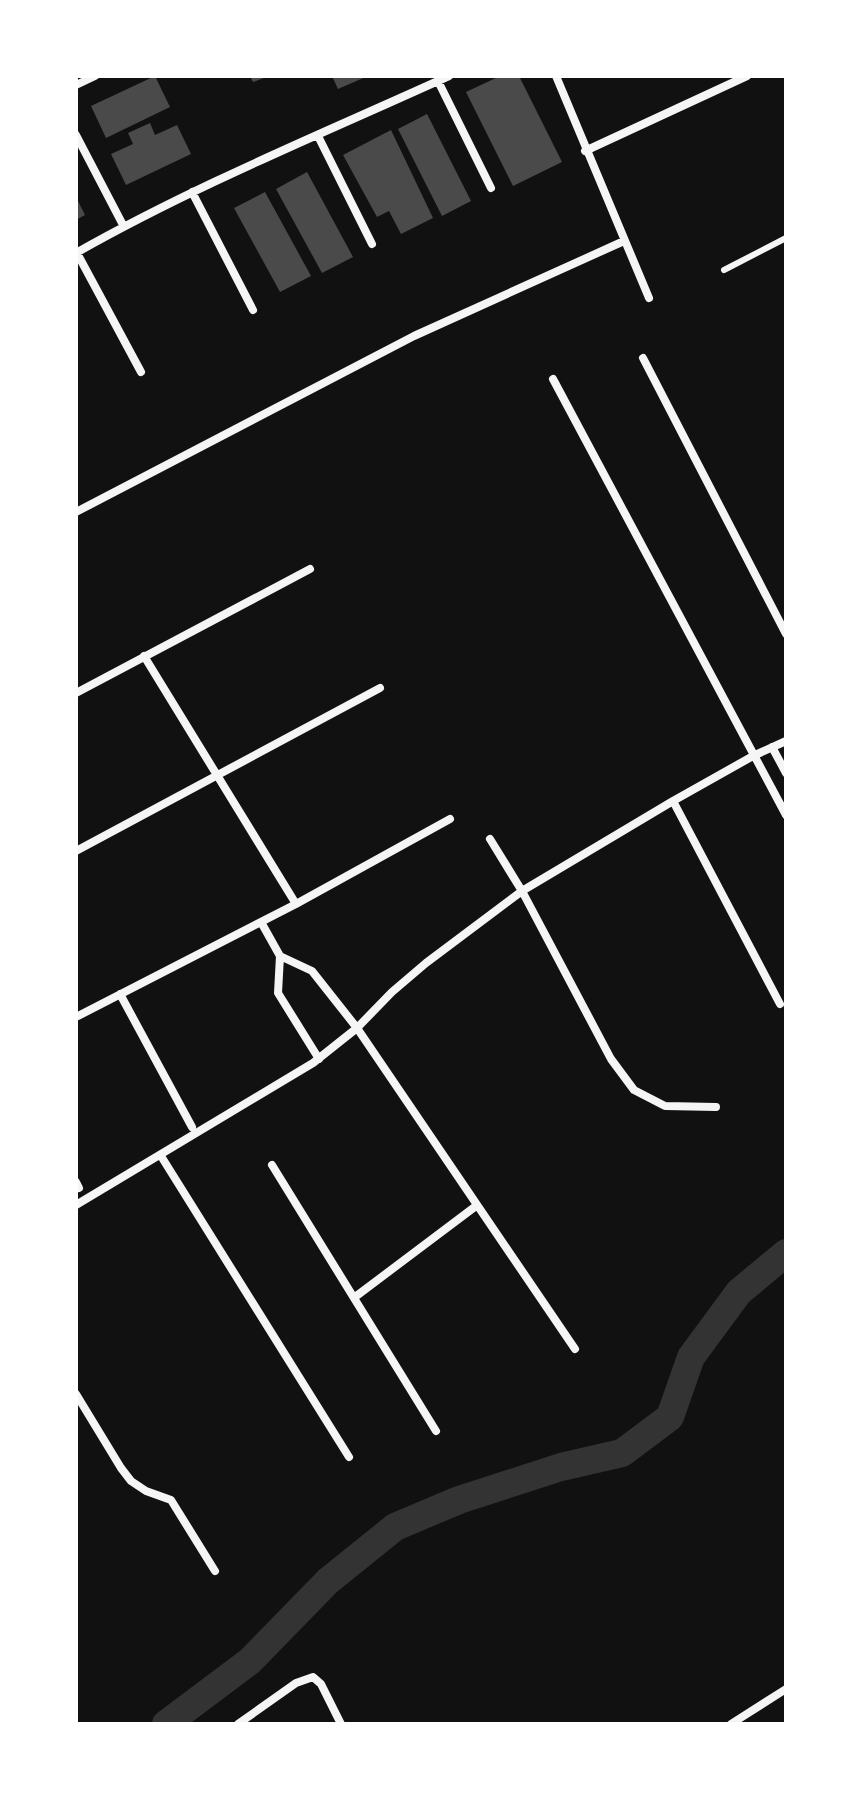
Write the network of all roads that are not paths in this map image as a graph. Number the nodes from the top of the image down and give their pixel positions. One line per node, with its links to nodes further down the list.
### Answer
1 (95, 76): 6 (street)
2 (449, 76): 5 (street)
3 (556, 76): 9 (street)
4 (747, 76): 9 (street)
5 (438, 81): 8 (street); 10 (street)
6 (76, 85)
7 (76, 135): 12 (street)
8 (318, 136): 11 (street); 15 (street)
9 (585, 151): 14 (street)
10 (491, 188)
11 (192, 192): 12 (street); 19 (street)
12 (123, 225): 16 (street)
13 (786, 238): 17 (lane)
14 (624, 241): 18 (street); 23 (street)
15 (372, 244)
16 (76, 253): 21 (street)
17 (724, 270)
18 (649, 298)
19 (253, 310)
20 (643, 358): 25 (street)
21 (141, 372)
22 (553, 379): 31 (street)
23 (76, 512)
24 (310, 569): 26 (street)
25 (786, 634)
26 (144, 656): 28 (street); 33 (street)
27 (380, 688): 33 (street)
28 (76, 693)
29 (786, 741): 30 (street)
30 (772, 747): 31 (street); 32 (street)
31 (753, 756): 34 (street); 35 (street)
32 (786, 773)
33 (218, 777): 38 (street); 40 (street)
34 (673, 801): 39 (street); 44 (street)
35 (786, 815)
36 (450, 819): 40 (street)
37 (490, 839): 39 (street)
38 (76, 851)
39 (522, 891): 46 (street); 48 (street)
40 (296, 904): 41 (street)
41 (261, 922): 42 (street); 43 (street)
42 (280, 956): 46 (street); 47 (street)
43 (120, 994): 45 (street); 49 (street)
44 (780, 1004)
45 (76, 1017)
46 (357, 1028): 47 (street); 53 (street)
47 (319, 1059): 50 (street)
48 (716, 1107)
49 (192, 1127)
50 (161, 1156): 52 (street); 58 (street)
51 (272, 1165): 54 (street)
52 (76, 1205)
53 (476, 1206): 54 (street); 55 (street)
54 (355, 1297): 57 (street)
55 (575, 1349)
56 (76, 1394): 59 (street)
57 (436, 1431)
58 (349, 1457)
59 (215, 1571)
60 (786, 1689): 63 (street)
61 (238, 1724): 62 (street)
62 (341, 1724)
63 (731, 1724)

